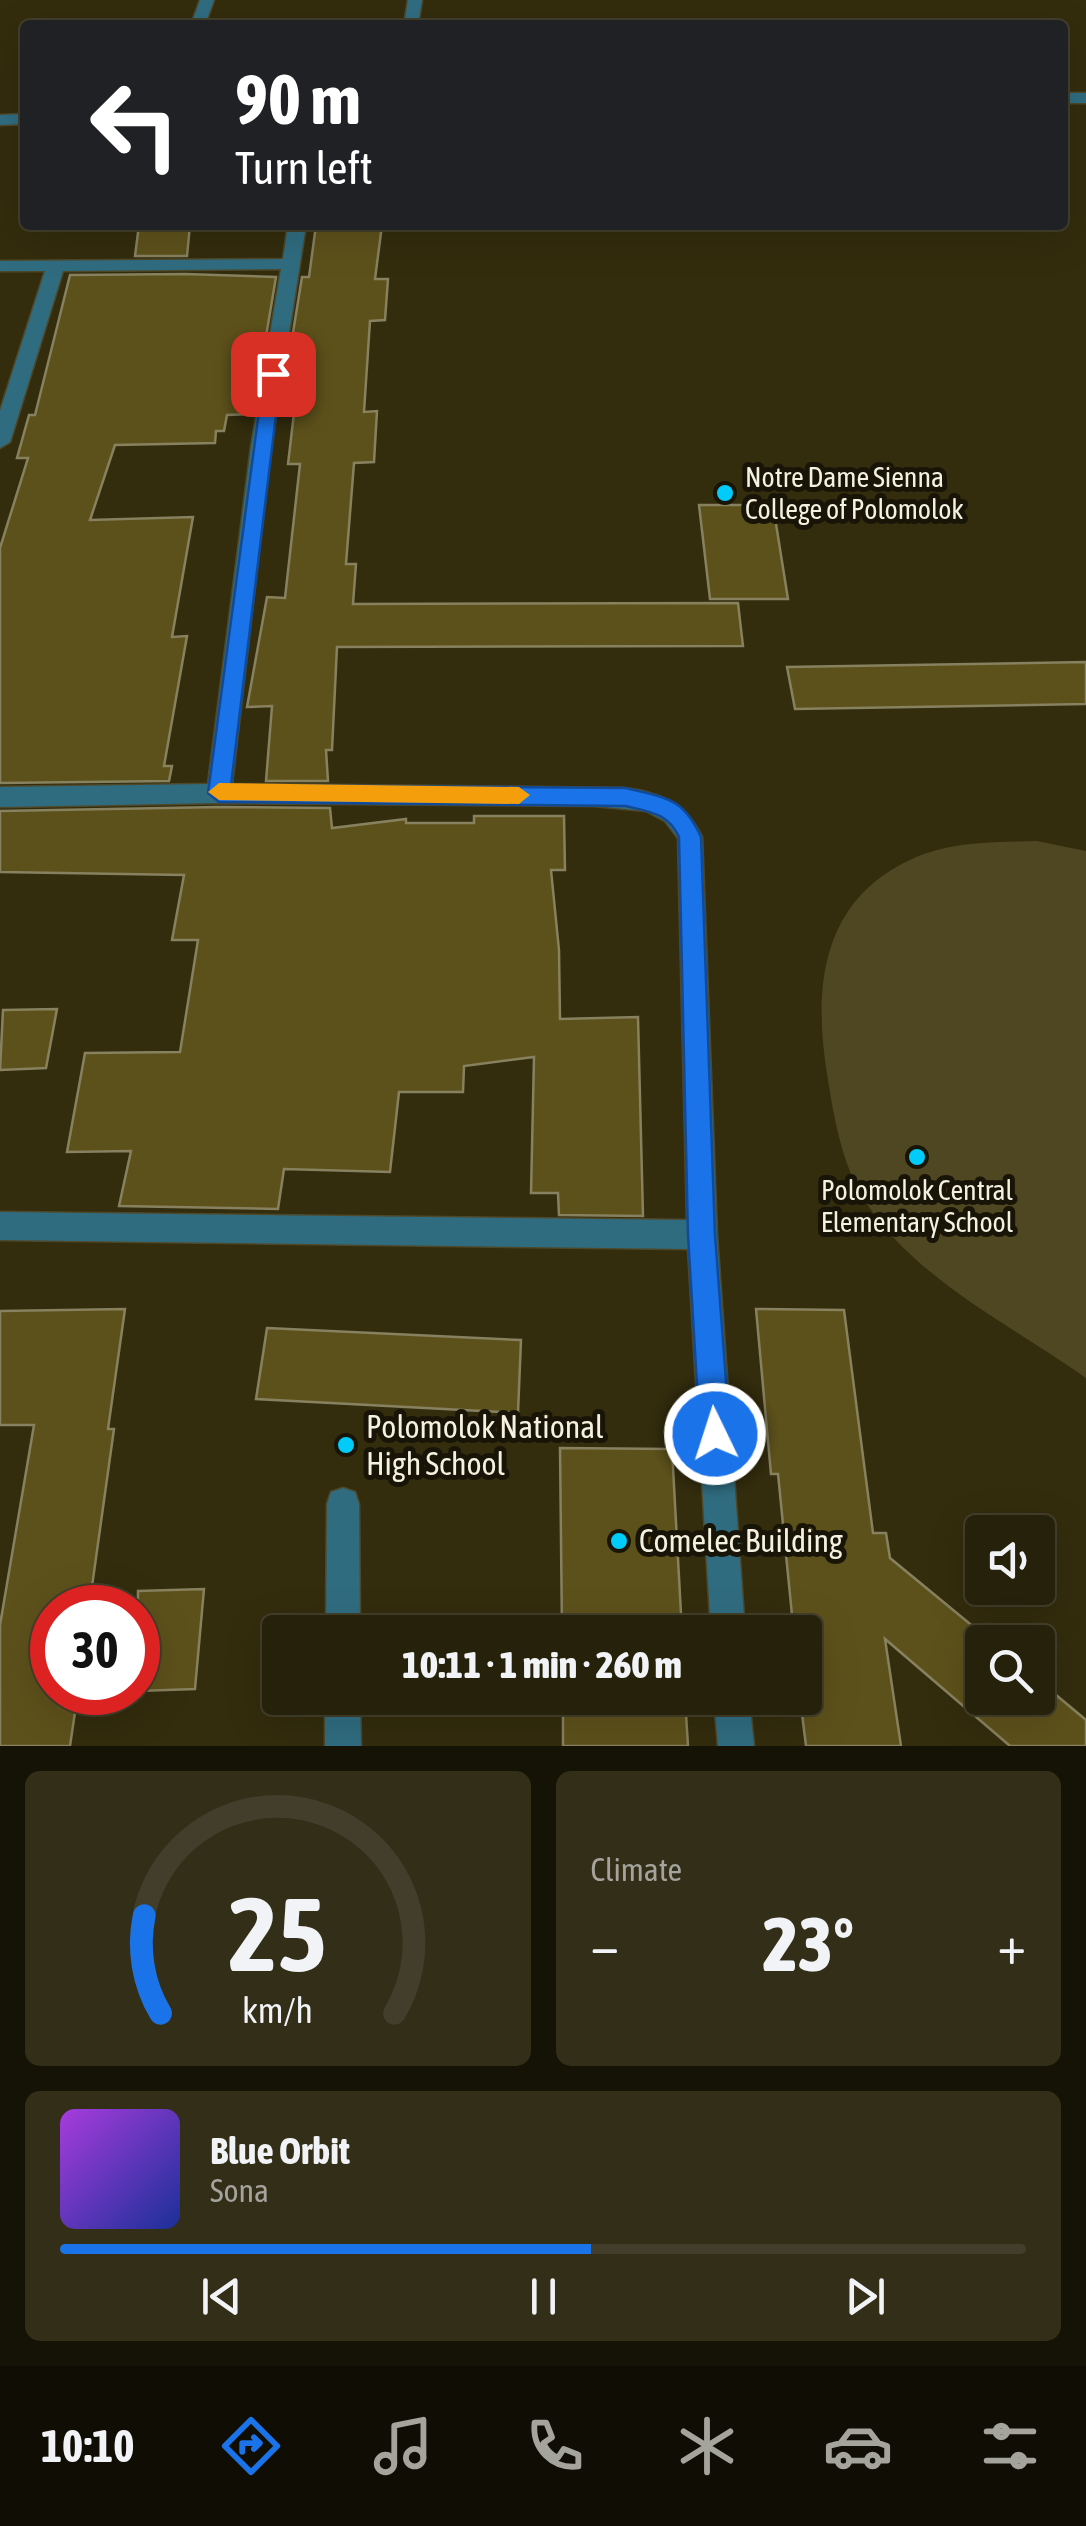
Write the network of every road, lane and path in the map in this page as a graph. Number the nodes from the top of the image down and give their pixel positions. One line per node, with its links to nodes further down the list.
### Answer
1 (295, 230): 2 (street)
2 (290, 264): 3 (street); 6 (street)
3 (56, 265): 4 (street); 5 (street)
4 (0, 266)
5 (0, 442)
6 (219, 793): 7 (street); 9 (street)
7 (0, 797)
8 (0, 1226): 9 (street)
9 (702, 1235): 12 (street)
10 (343, 1504): 11 (street)
11 (343, 1615)
12 (727, 1615)
13 (343, 1715): 15 (street)
14 (733, 1715): 16 (street)
15 (343, 1746)
16 (736, 1746)

